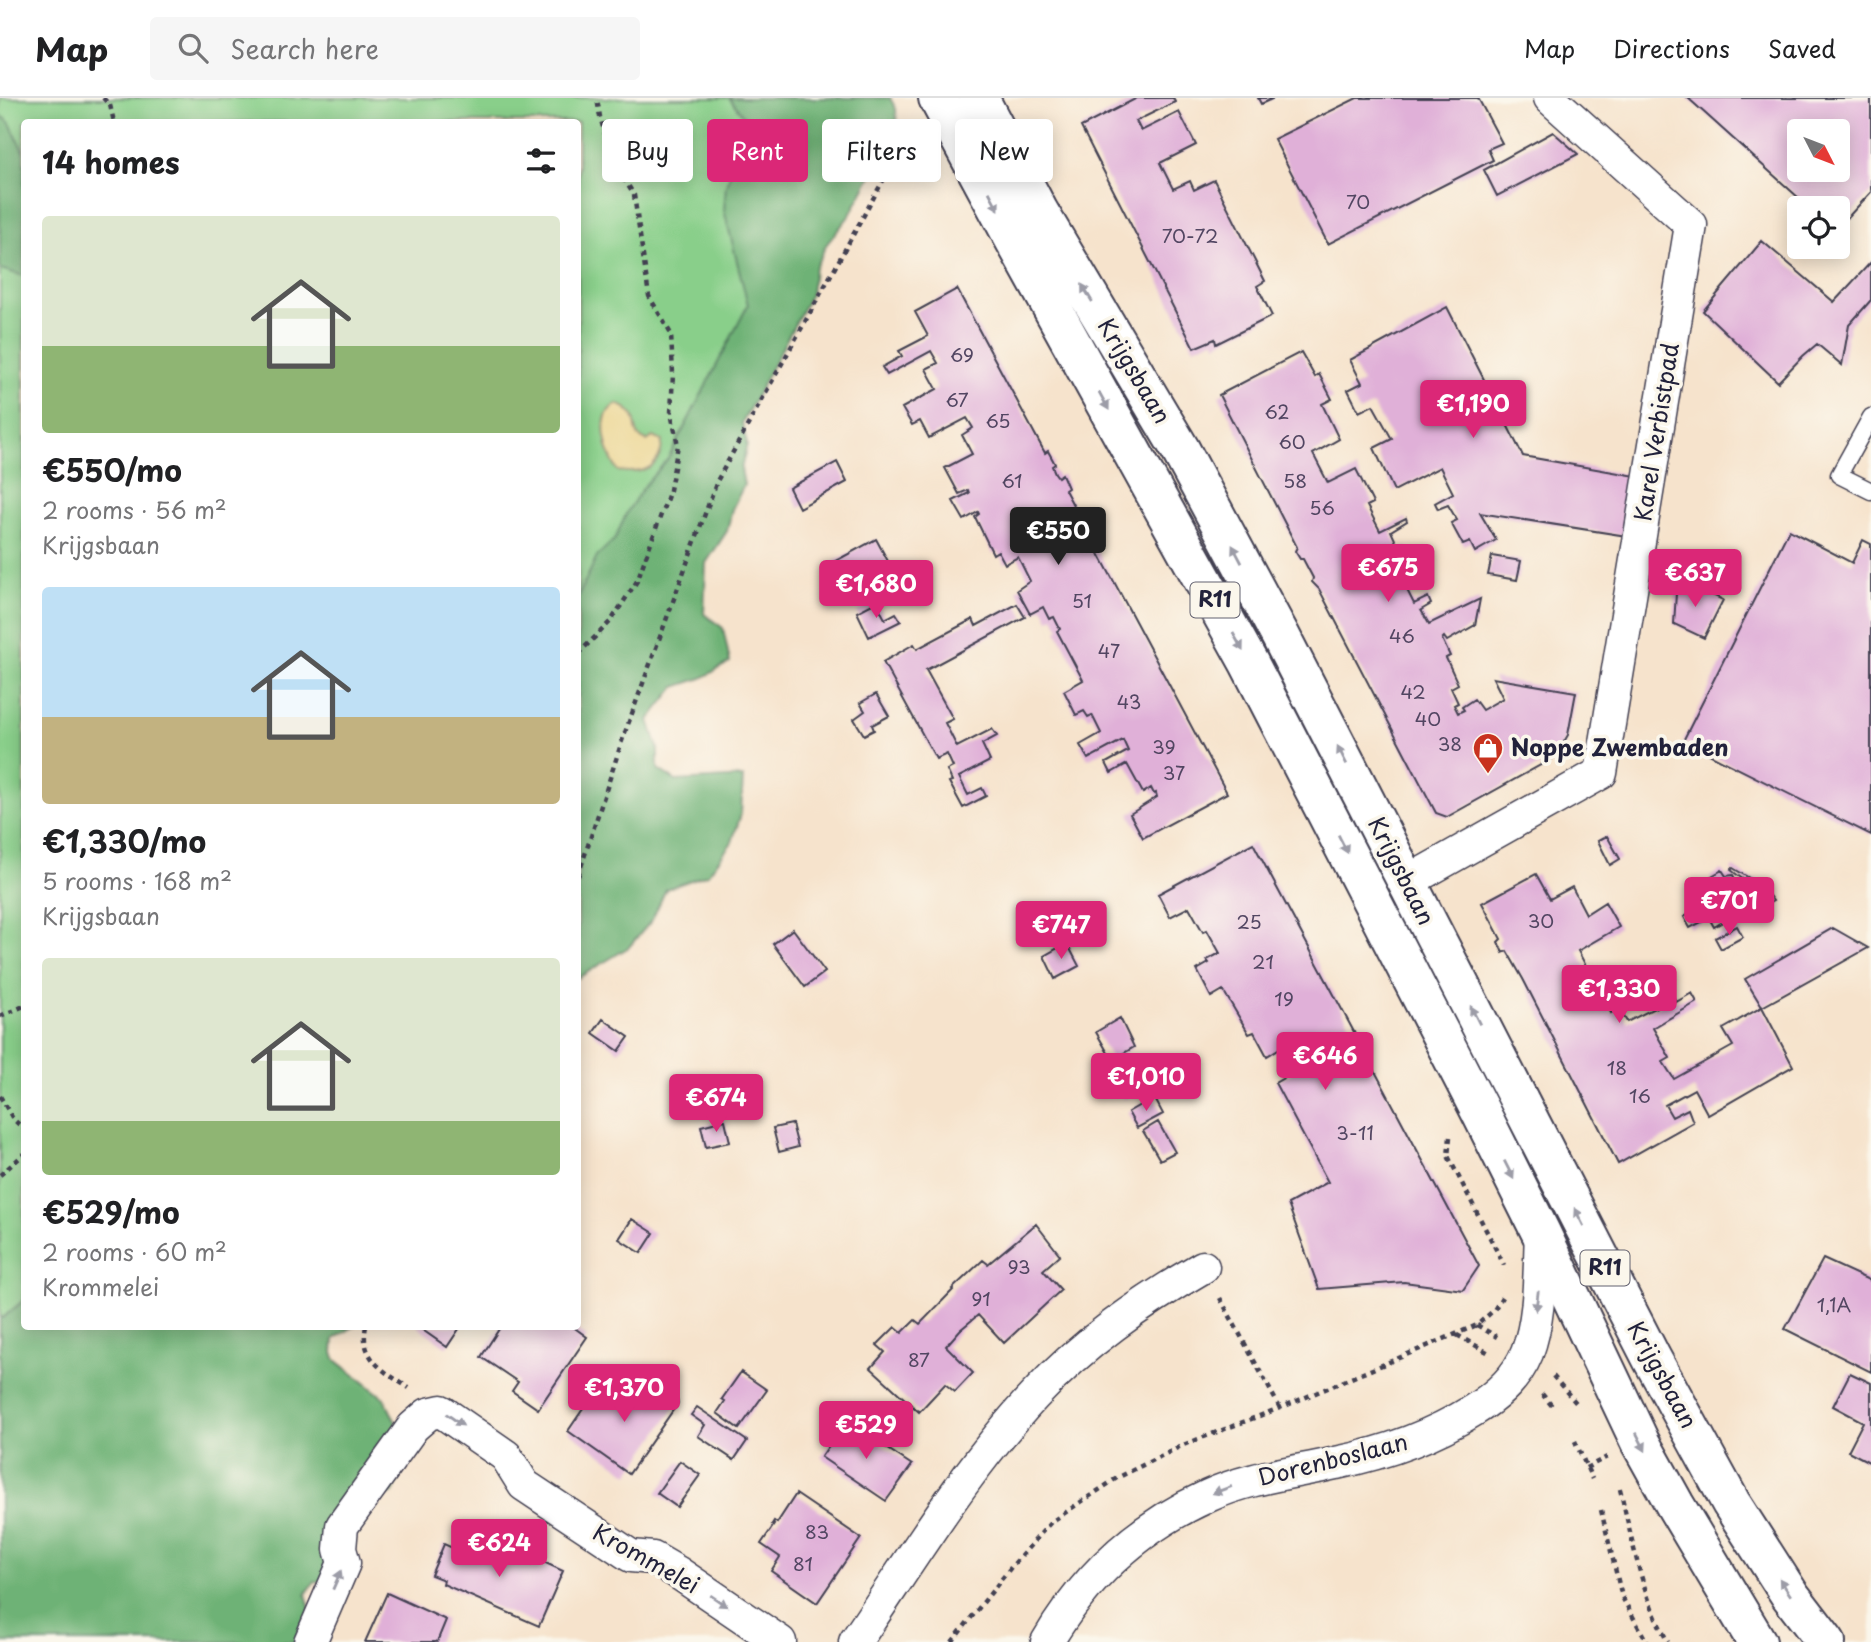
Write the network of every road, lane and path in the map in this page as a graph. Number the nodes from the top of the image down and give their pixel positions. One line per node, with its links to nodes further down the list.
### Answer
1 (103, 98): 6 (path)
2 (597, 98): 9 (path)
3 (979, 98): 11 (main road, Krijgsbaan / R11, one-way to 3)
4 (1550, 98): 11 (street, Karel Verbistpad)
5 (927, 109): 10 (path); 18 (main road, Krijgsbaan / R11, one-way to 18)
6 (113, 119)
7 (1871, 417): 8 (lane)
8 (1871, 491)
9 (581, 651)
10 (581, 867)
11 (1407, 881): 24 (main road, Krijgsbaan / R11, one-way to 11)
12 (21, 1007): 13 (path)
13 (0, 1016)
14 (0, 1096): 15 (path)
15 (21, 1126)
16 (21, 1157): 17 (path)
17 (0, 1175)
18 (1541, 1233): 25 (main road, Krijgsbaan / R11); 36 (street, Dorenboslaan, one-way to 36)
19 (1203, 1267): 26 (path); 34 (street)
20 (1477, 1325): 22 (path)
21 (366, 1330): 27 (path)
22 (1456, 1335): 23 (path); 26 (path)
23 (1497, 1357)
24 (1652, 1359): 25 (street); 40 (main road, Krijgsbaan / R11, one-way to 24)
25 (1610, 1381): 39 (main road, Krijgsbaan / R11, one-way to 39)
26 (1280, 1408): 35 (path)
27 (441, 1411): 32 (street, one-way to 27); 33 (street, Krommelei, one-way to 33)
28 (1575, 1441): 29 (path)
29 (1591, 1479)
30 (1624, 1506): 38 (path)
31 (1601, 1510): 37 (path)
32 (310, 1642)
33 (779, 1642)
34 (855, 1642)
35 (952, 1642)
36 (1046, 1642)
37 (1647, 1642)
38 (1668, 1642)
39 (1758, 1642)
40 (1826, 1642)

